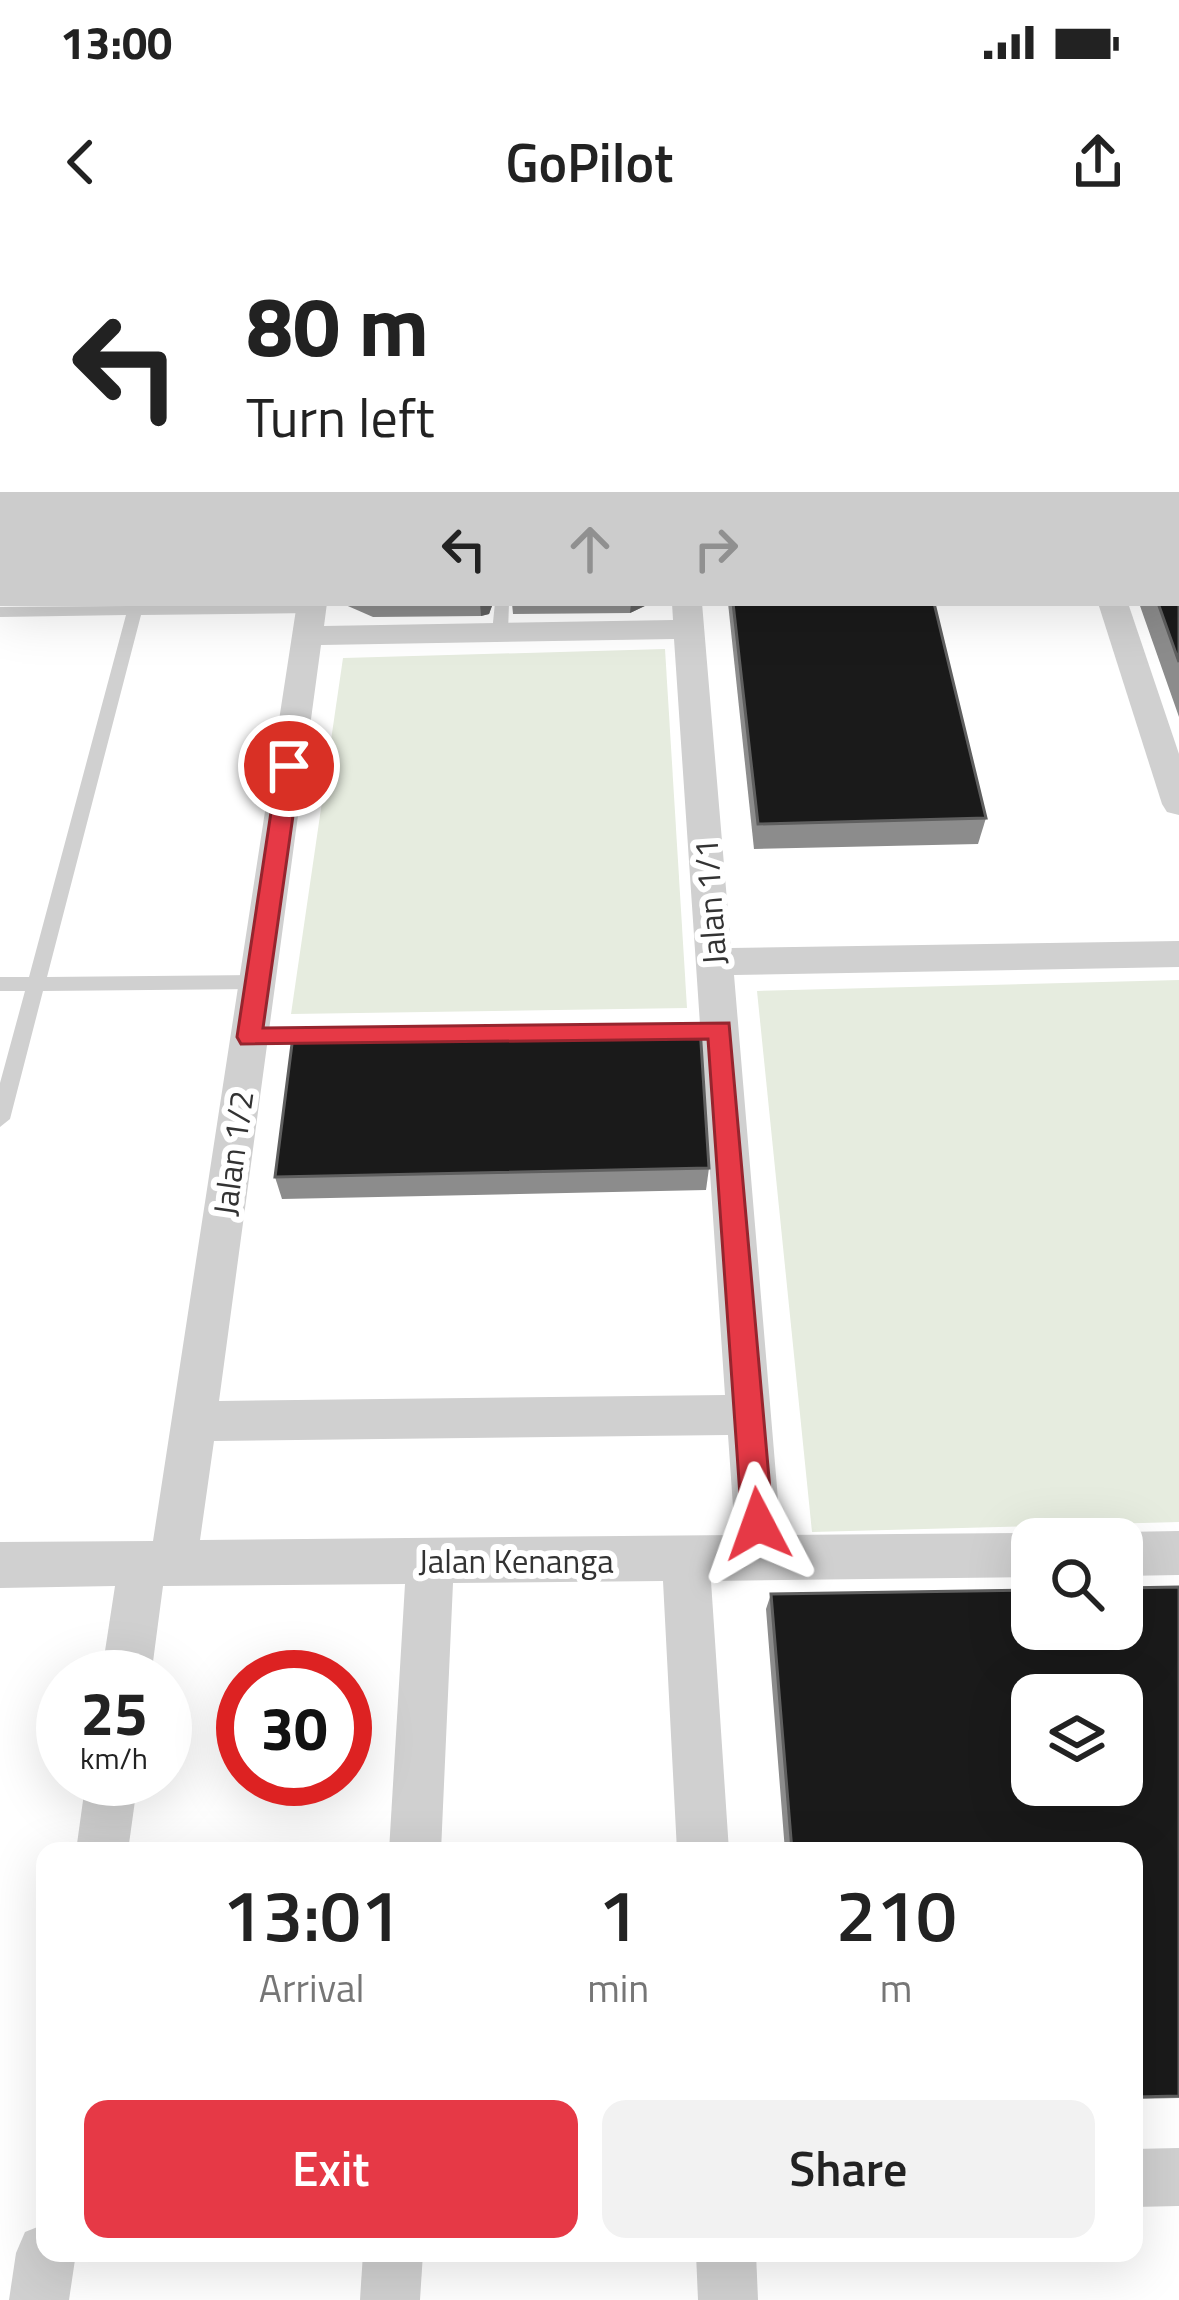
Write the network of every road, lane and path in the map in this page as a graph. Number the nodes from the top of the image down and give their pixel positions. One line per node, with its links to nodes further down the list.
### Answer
1 (136, 606): 3 (lane); 4 (lane); 12 (lane)
2 (1114, 606): 7 (street)
3 (0, 612)
4 (311, 616): 6 (street); 10 (street, Jalan 1/2)
5 (688, 616): 6 (street); 9 (street, Jalan 1/1)
6 (501, 618)
7 (1179, 804)
8 (1179, 954): 9 (street)
9 (715, 962): 14 (street, Jalan 1/1)
10 (257, 982): 12 (lane); 16 (street, Jalan 1/2)
11 (0, 984): 12 (lane)
12 (35, 984): 17 (lane)
13 (673, 1030): 14 (street)
14 (720, 1030): 18 (street, Jalan 1/1)
15 (296, 1036): 16 (street)
16 (250, 1037): 19 (street, Jalan 1/2)
17 (0, 1120)
18 (750, 1415): 19 (street); 25 (street, Jalan 1/1)
19 (194, 1421): 23 (street, Jalan 1/2)
20 (1179, 1553): 21 (street)
21 (1143, 1554)
22 (1011, 1556): 25 (street, Jalan Kenanga)
23 (158, 1560): 26 (street, Jalan Kenanga); 27 (street, Jalan Kenanga); 28 (street, Jalan 1/2)
24 (686, 1560): 25 (street, Jalan Kenanga); 26 (street, Jalan Kenanga); 32 (street)
25 (760, 1560)
26 (430, 1561): 31 (street)
27 (0, 1565)
28 (133, 1650)
29 (108, 1806): 30 (street)
30 (103, 1842)
31 (415, 1842)
32 (703, 1842)
33 (1179, 2177): 34 (street)
34 (1143, 2178)
35 (45, 2262): 38 (street)
36 (392, 2262): 39 (street)
37 (726, 2262): 40 (street)
38 (39, 2300)
39 (390, 2300)
40 (728, 2300)

